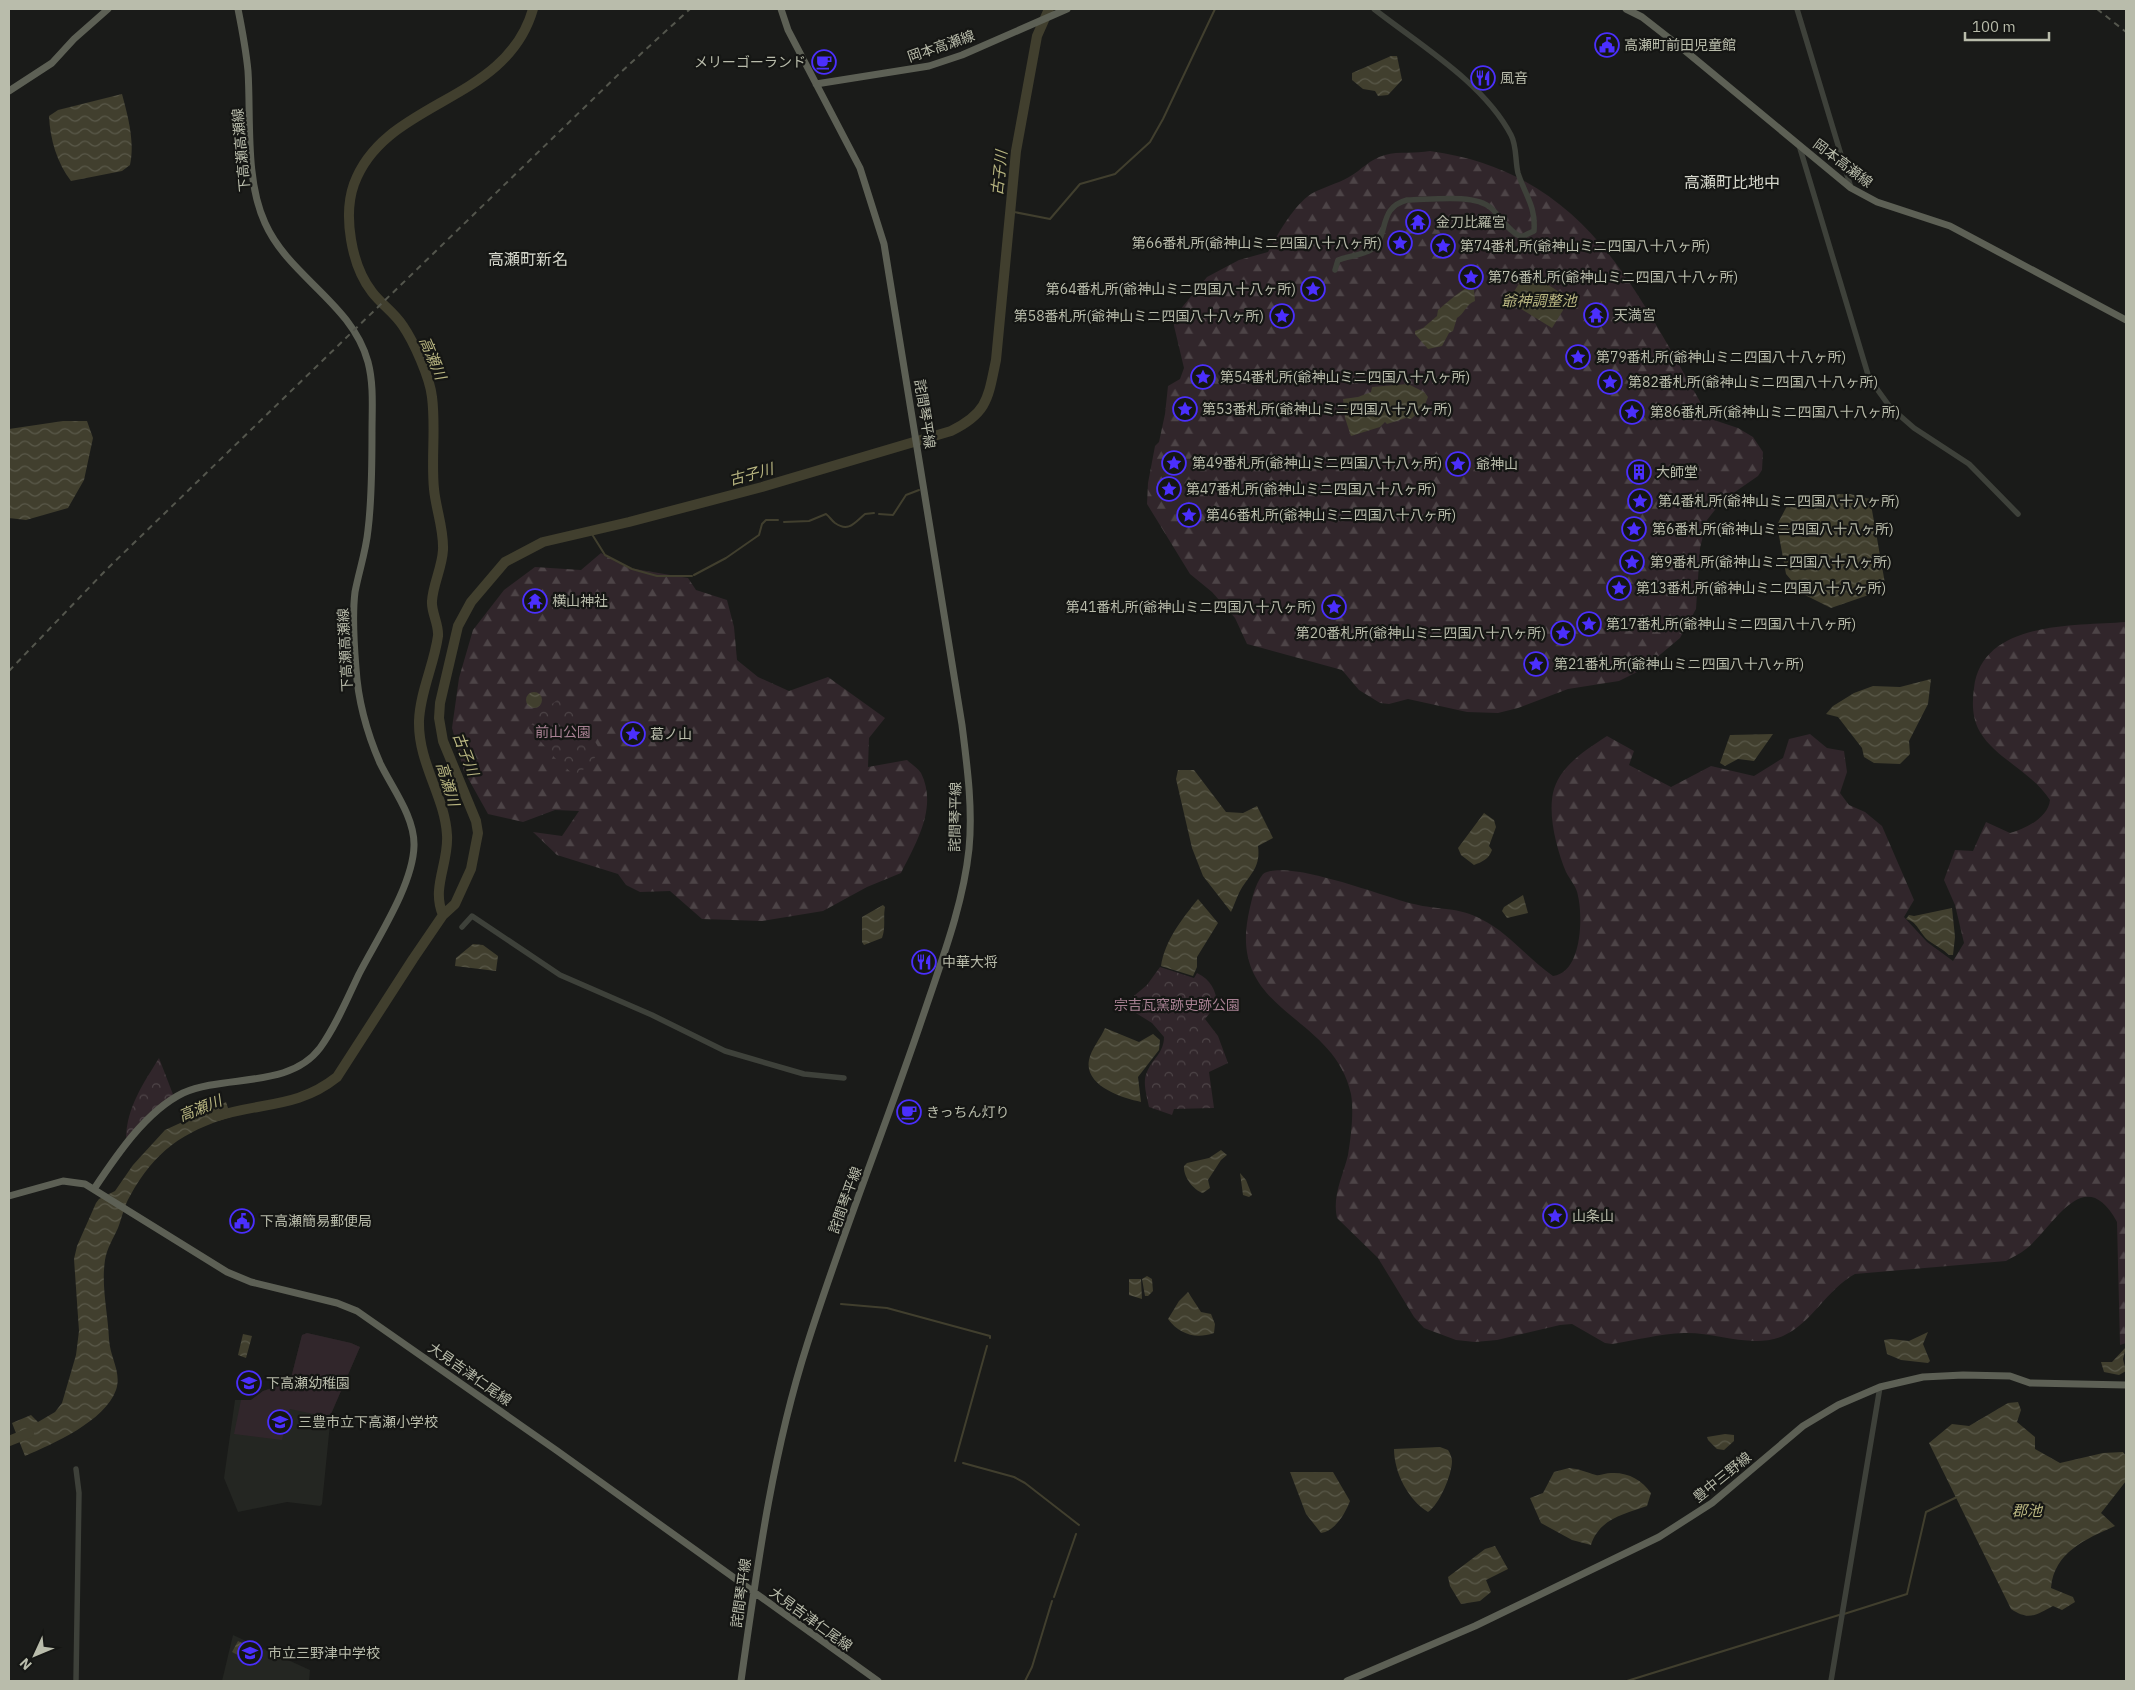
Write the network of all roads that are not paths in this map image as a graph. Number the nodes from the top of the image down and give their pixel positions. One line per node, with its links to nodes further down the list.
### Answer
1 (108, 9): 9 (main road)
2 (238, 9): 17 (main road, 下高瀬高瀬線)
3 (781, 9): 8 (main road, 詫間琴平線)
4 (1066, 9): 8 (main road, 岡本高瀬線)
5 (1374, 9): 12 (street)
6 (1626, 9): 10 (main road, 岡本高瀬線)
7 (1797, 9): 11 (street)
8 (816, 84): 22 (main road, 詫間琴平線)
9 (9, 91)
10 (1799, 145): 11 (main road, 岡本高瀬線); 14 (street)
11 (1851, 188): 13 (main road, 岡本高瀬線)
12 (1335, 270)
13 (2126, 320)
14 (2018, 514)
15 (462, 927): 16 (street)
16 (844, 1078)
17 (94, 1190): 18 (main road, 大見吉津仁尾線); 22 (main road, 大見吉津仁尾線)
18 (9, 1196)
19 (2126, 1385): 20 (main road, 豊中三野線)
20 (1880, 1387): 26 (main road, 豊中三野線); 27 (street)
21 (76, 1469): 23 (street)
22 (754, 1593): 24 (main road, 詫間琴平線); 25 (main road, 大見吉津仁尾線)
23 (76, 1681)
24 (742, 1681)
25 (878, 1681)
26 (1347, 1681)
27 (1831, 1681)

